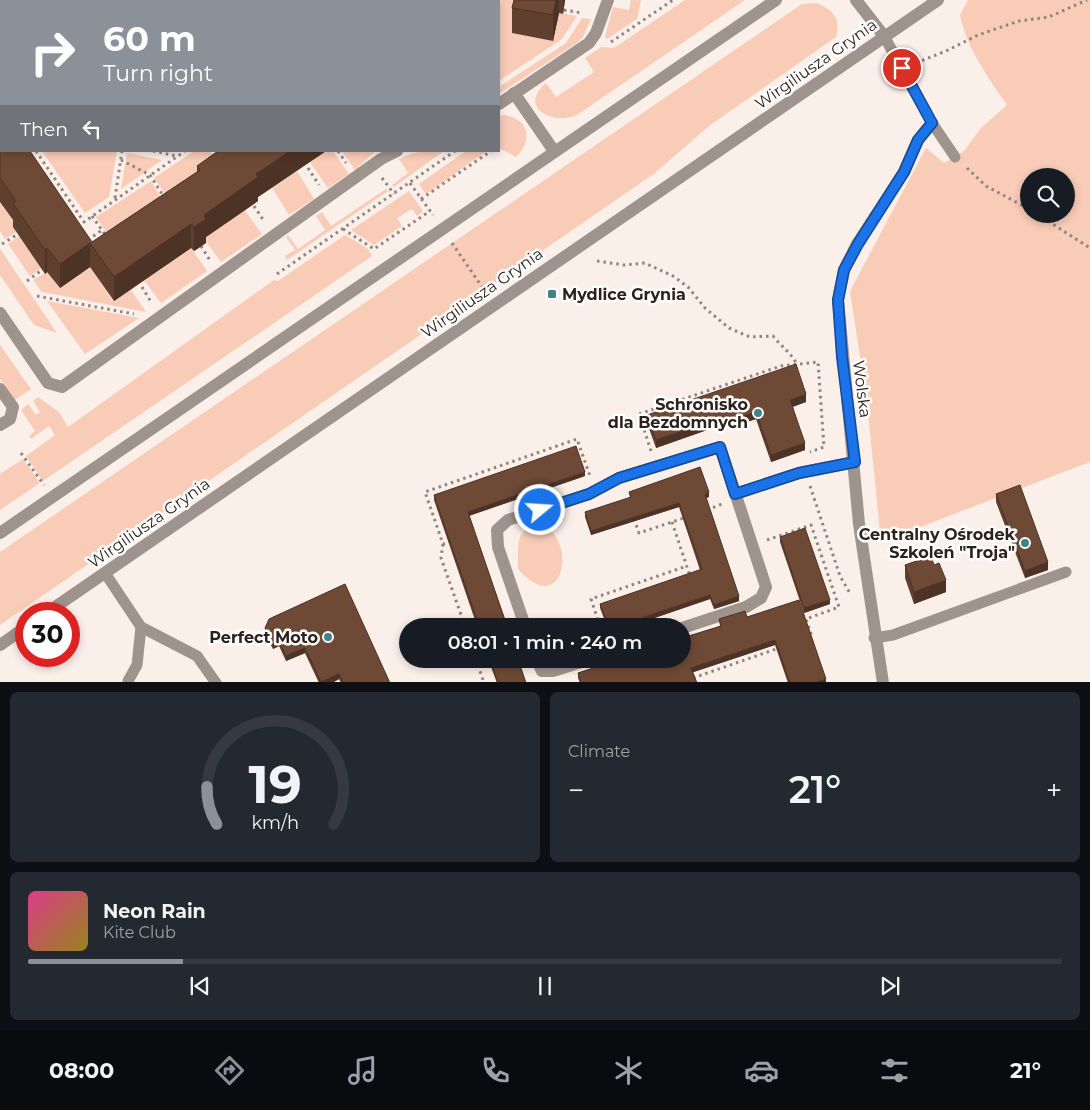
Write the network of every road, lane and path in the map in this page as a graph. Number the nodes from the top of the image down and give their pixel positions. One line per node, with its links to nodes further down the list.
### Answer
1 (608, 0): 10 (street)
2 (673, 0): 10 (path)
3 (776, 0): 15 (street)
4 (856, 0): 9 (street)
5 (938, 0): 9 (street, Wirgiliusza Grynia)
6 (1088, 0): 11 (path)
7 (564, 10): 8 (path)
8 (582, 14)
9 (884, 36): 11 (lane); 71 (street, Wirgiliusza Grynia)
10 (591, 40): 12 (street)
11 (902, 68): 14 (lane)
12 (514, 93): 13 (street); 15 (street)
13 (500, 103)
14 (932, 123): 24 (lane); 56 (street, Wolska)
15 (554, 151): 60 (street)
16 (37, 152): 28 (path)
17 (122, 152): 25 (path)
18 (158, 152): 23 (path)
19 (183, 152): 23 (path)
20 (394, 152): 51 (street)
21 (453, 152): 27 (path)
22 (490, 152): 30 (path)
23 (178, 156): 26 (path)
24 (955, 157): 33 (path)
25 (121, 160): 26 (path); 29 (path)
26 (150, 175): 29 (path); 32 (path)
27 (410, 182): 30 (path); 36 (path)
28 (66, 195): 31 (path); 34 (path)
29 (115, 199): 34 (path)
30 (421, 199): 36 (path)
31 (59, 200)
32 (167, 201)
33 (1020, 204)
34 (92, 216): 37 (path)
35 (1051, 223): 43 (path)
36 (342, 229): 46 (path)
37 (102, 230): 39 (path); 40 (path)
38 (18, 234): 42 (path)
39 (108, 239)
40 (87, 241)
41 (452, 243): 48 (path)
42 (2, 244)
43 (1090, 248)
44 (597, 261): 52 (path)
45 (42, 270): 47 (path)
46 (277, 274)
47 (27, 281)
48 (488, 288)
49 (37, 296): 51 (path)
50 (0, 312): 51 (street)
51 (159, 318)
52 (796, 364): 57 (path); 58 (path)
53 (0, 389): 54 (street)
54 (0, 425)
55 (21, 453): 60 (path)
56 (855, 462): 58 (street); 82 (street, Wolska)
57 (642, 472): 59 (street); 61 (street)
58 (806, 472): 61 (street); 74 (path)
59 (604, 486): 68 (path); 77 (street)
60 (52, 497): 66 (street)
61 (736, 497): 63 (path); 69 (street)
62 (631, 511): 65 (path)
63 (700, 512)
64 (690, 515): 65 (path)
65 (672, 522): 70 (path)
66 (0, 533)
67 (458, 538): 68 (path)
68 (443, 544): 76 (path)
69 (751, 545): 79 (street); 83 (path)
70 (687, 566): 73 (path); 78 (path)
71 (105, 572): 75 (street, Wirgiliusza Grynia); 80 (lane)
72 (1066, 572): 82 (lane)
73 (693, 584)
74 (853, 598)
75 (62, 602)
76 (462, 618)
77 (522, 618)
78 (597, 618)
79 (691, 625)
80 (141, 626): 90 (lane); 91 (lane)
81 (15, 635): 84 (street)
82 (874, 638): 93 (street, Wolska)
83 (802, 640)
84 (0, 645)
85 (783, 647): 89 (path)
86 (479, 668): 92 (path)
87 (540, 668): 88 (street)
88 (562, 668)
89 (690, 679)
90 (128, 681)
91 (216, 682)
92 (484, 682)
93 (882, 682)

